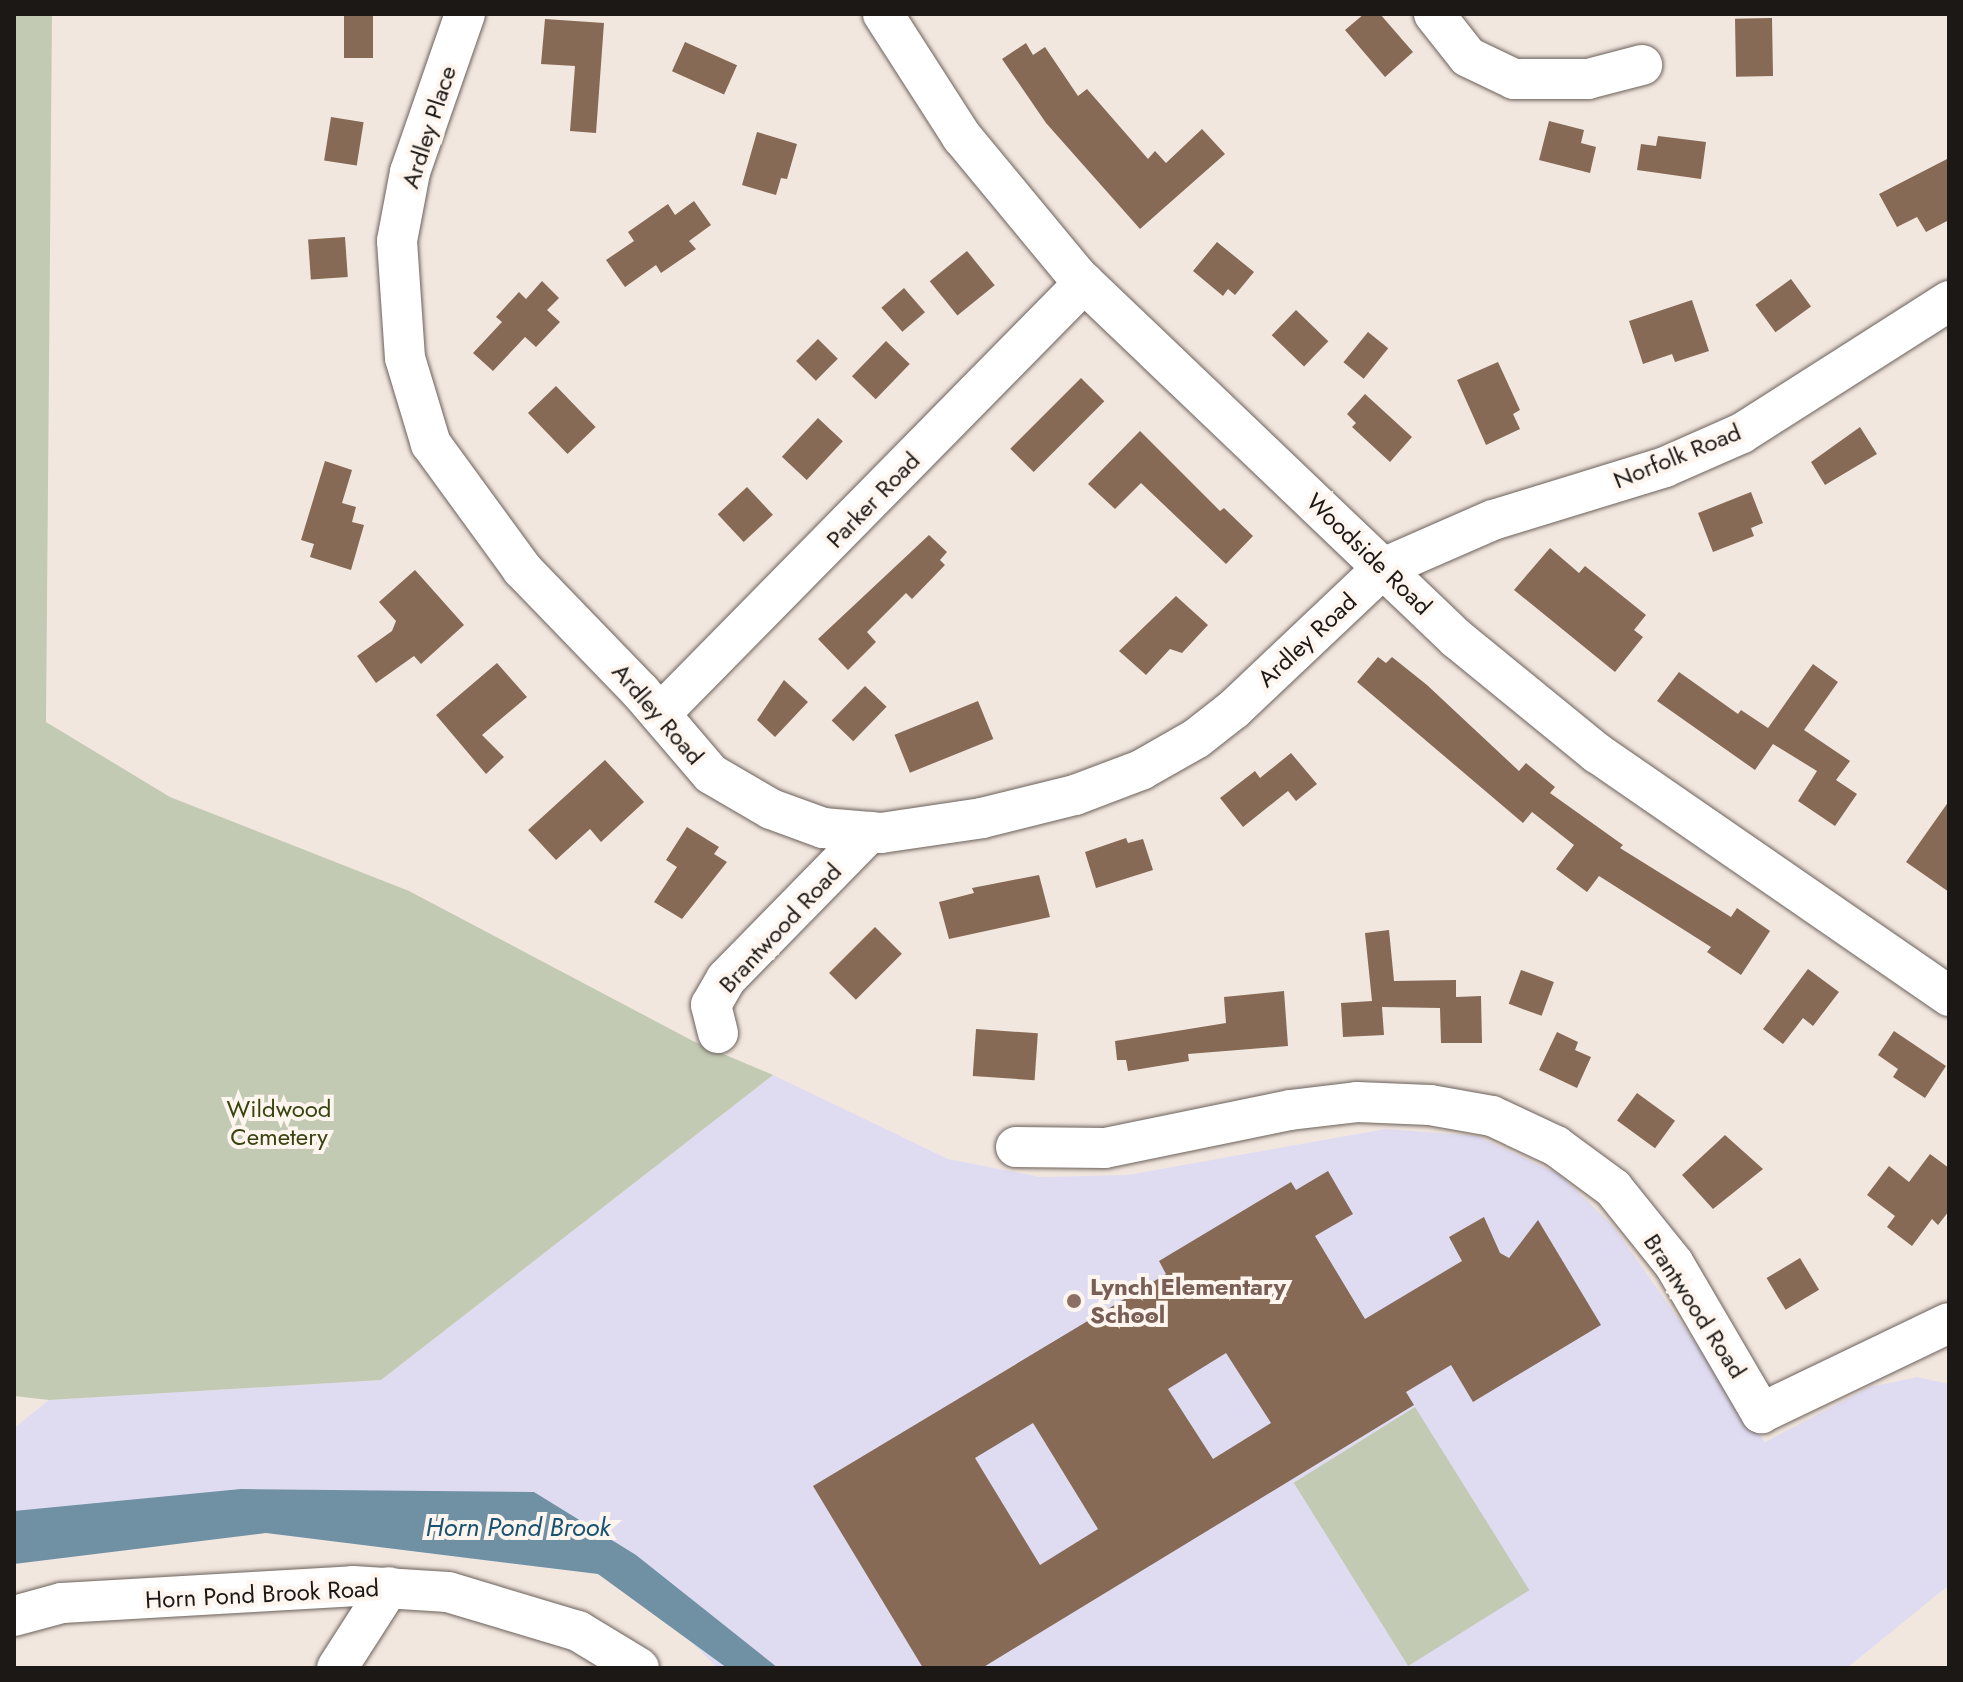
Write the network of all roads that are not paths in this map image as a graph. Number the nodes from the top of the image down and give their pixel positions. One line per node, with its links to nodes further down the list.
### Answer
1 (465, 14): 5 (street, Ardley Place)
2 (883, 14): 6 (street, Woodside Road)
3 (1434, 14): 4 (street)
4 (1642, 65)
5 (397, 241): 9 (street, Ardley Road)
6 (1084, 283): 8 (street, Woodside Road); 9 (street, Parker Road)
7 (1949, 301): 8 (street, Norfolk Road)
8 (1383, 568): 10 (street, Ardley Road); 11 (street, Woodside Road)
9 (660, 714): 10 (street, Ardley Road)
10 (870, 832): 12 (street, Brantwood Road)
11 (1949, 996)
12 (718, 1033)
13 (1016, 1147): 14 (street, Brantwood Road)
14 (1949, 1323)
15 (389, 1587): 16 (street, Horn Pond Brook Road); 17 (street); 18 (street, Horn Pond Brook Road)
16 (14, 1616)
17 (337, 1668)
18 (639, 1668)

